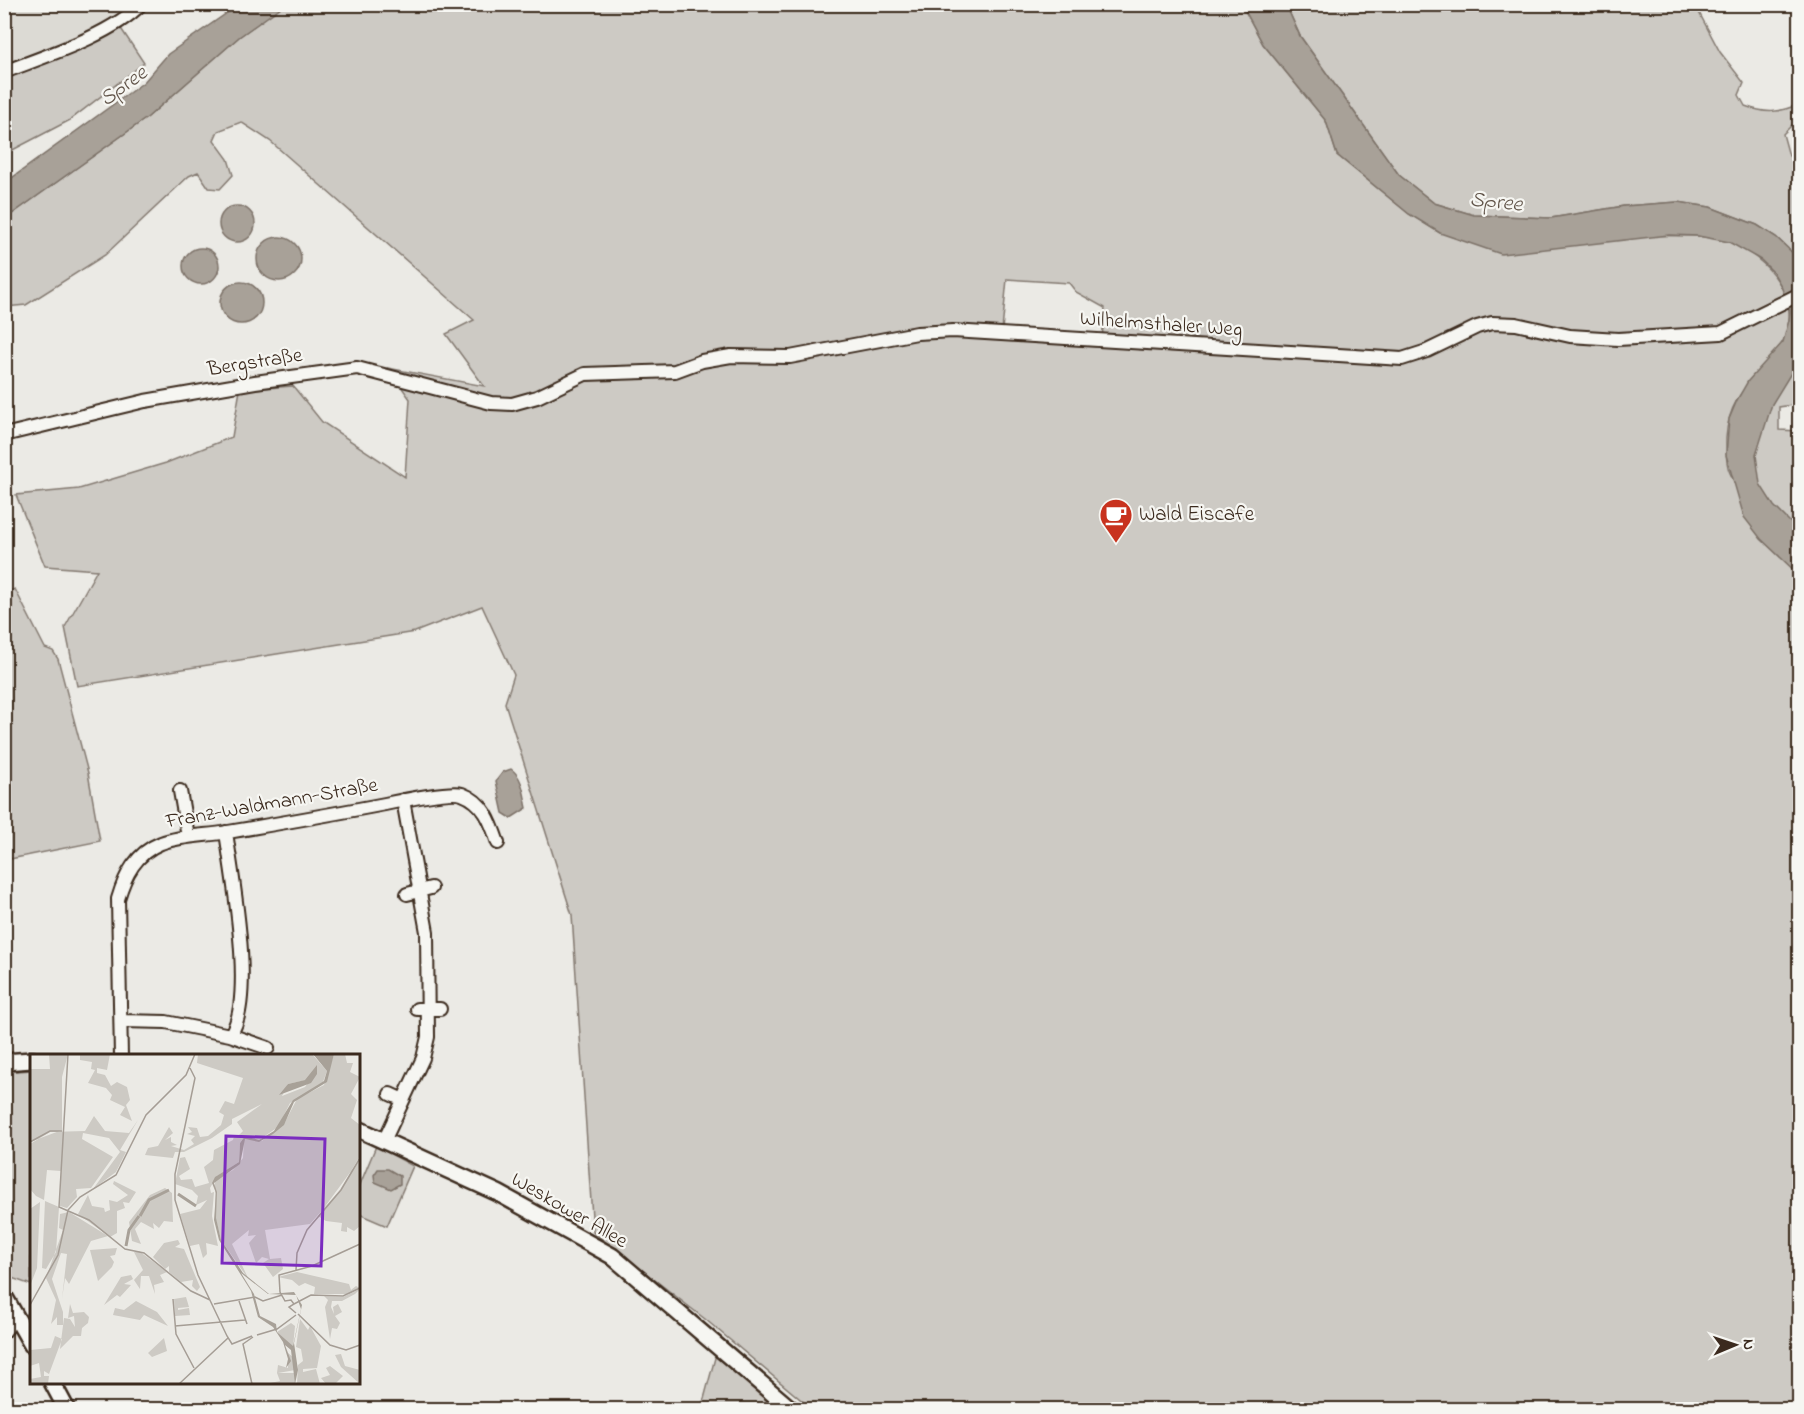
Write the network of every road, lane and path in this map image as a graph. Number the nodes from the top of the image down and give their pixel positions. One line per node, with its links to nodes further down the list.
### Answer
1 (140, 6): 2 (street)
2 (4, 72)
3 (1800, 294): 4 (street, Wilhelmsthaler Weg)
4 (512, 404): 5 (street, Bergstraße)
5 (4, 435)
6 (180, 791): 9 (street)
7 (404, 800): 8 (street, Franz-Waldmann-Straße); 10 (street, Franz-Waldmann-Straße); 11 (street)
8 (226, 832): 9 (street, Franz-Waldmann-Straße); 14 (street)
9 (188, 836): 13 (street, Franz-Waldmann-Straße)
10 (498, 843)
11 (425, 889): 12 (street); 20 (street)
12 (407, 894)
13 (122, 1021): 14 (street); 16 (street, Franz-Waldmann-Straße)
14 (232, 1031): 15 (street)
15 (268, 1048)
16 (122, 1054)
17 (30, 1060): 18 (main road)
18 (4, 1062)
19 (390, 1094): 20 (street)
20 (403, 1100): 22 (street)
21 (360, 1130): 22 (main road, Weskower Allee)
22 (384, 1141): 29 (main road, Weskower Allee)
23 (4, 1296): 24 (main road)
24 (16, 1316): 25 (street); 26 (main road)
25 (4, 1332)
26 (30, 1340)
27 (53, 1384): 28 (main road)
28 (67, 1410)
29 (792, 1410)

